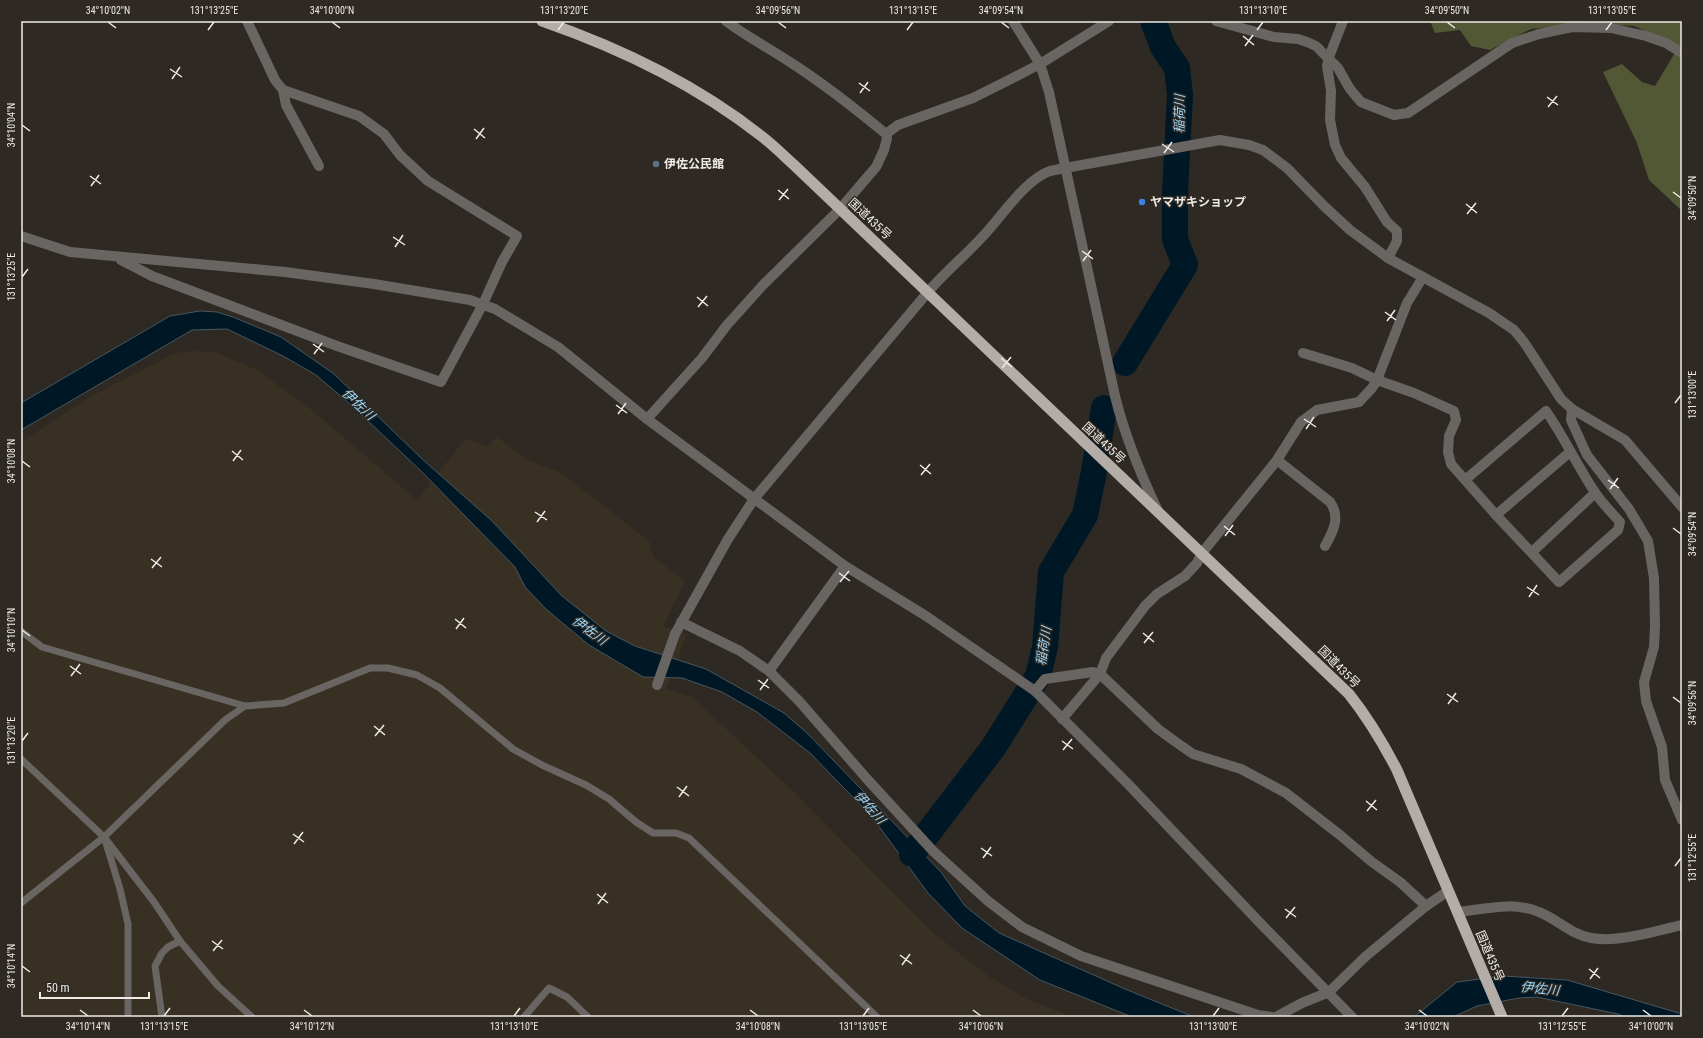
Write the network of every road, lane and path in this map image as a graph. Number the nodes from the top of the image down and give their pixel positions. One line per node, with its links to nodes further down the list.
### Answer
1 (247, 21): 11 (street)
2 (542, 21): 15 (highway, 国道435号)
3 (726, 21): 12 (street)
4 (1013, 21): 10 (street)
5 (1109, 21): 10 (street)
6 (1216, 21): 9 (street)
7 (1343, 21): 9 (street)
8 (1682, 53): 9 (street)
9 (1329, 57): 18 (street)
10 (1040, 64): 12 (street); 14 (street)
11 (284, 90): 13 (street); 21 (street)
12 (886, 134): 15 (street)
13 (319, 166)
14 (1065, 168): 18 (street); 20 (street); 32 (street)
15 (840, 209): 20 (highway, 国道435号); 25 (street)
16 (21, 236): 17 (street)
17 (115, 256): 21 (street); 21 (street)
18 (1388, 258): 19 (street)
19 (1422, 277): 23 (street); 24 (street)
20 (928, 292): 30 (street); 32 (highway, 国道435号)
21 (483, 304): 25 (street)
22 (1303, 353): 23 (street)
23 (1377, 380): 27 (street); 28 (street)
24 (1572, 408): 31 (street); 47 (street)
25 (647, 419): 30 (street)
26 (1570, 452): 28 (street); 29 (street); 33 (street)
27 (1278, 460): 34 (street); 36 (street)
28 (1465, 480): 33 (street)
29 (1595, 493): 35 (street); 35 (street)
30 (754, 499): 37 (street); 38 (street)
31 (1682, 507)
32 (1158, 511): 36 (highway, 国道435号)
33 (1496, 515): 35 (street)
34 (1325, 546)
35 (1532, 552)
36 (1202, 553): 41 (street); 49 (highway, 国道435号)
37 (845, 566): 40 (street); 43 (street)
38 (681, 622): 40 (street); 42 (street)
39 (21, 631): 44 (lane)
40 (769, 671): 63 (street)
41 (1100, 674): 43 (street); 45 (street); 51 (street)
42 (657, 685)
43 (1035, 691): 45 (street)
44 (245, 706): 48 (lane); 62 (lane)
45 (1062, 719): 55 (street)
46 (21, 759): 48 (lane)
47 (1682, 820)
48 (104, 837): 50 (lane); 54 (lane); 57 (lane)
49 (1448, 891): 51 (street); 52 (highway, 国道435号)
50 (21, 903)
51 (1426, 906): 55 (street)
52 (1458, 912): 53 (street); 56 (highway, 国道435号)
53 (1682, 925)
54 (180, 941): 58 (lane); 59 (lane)
55 (1329, 992): 64 (street); 65 (street)
56 (1500, 1014)
57 (128, 1017)
58 (162, 1017)
59 (252, 1017)
60 (524, 1017): 61 (lane)
61 (588, 1017)
62 (877, 1017)
63 (1272, 1017)
64 (1276, 1017)
65 (1352, 1017)

